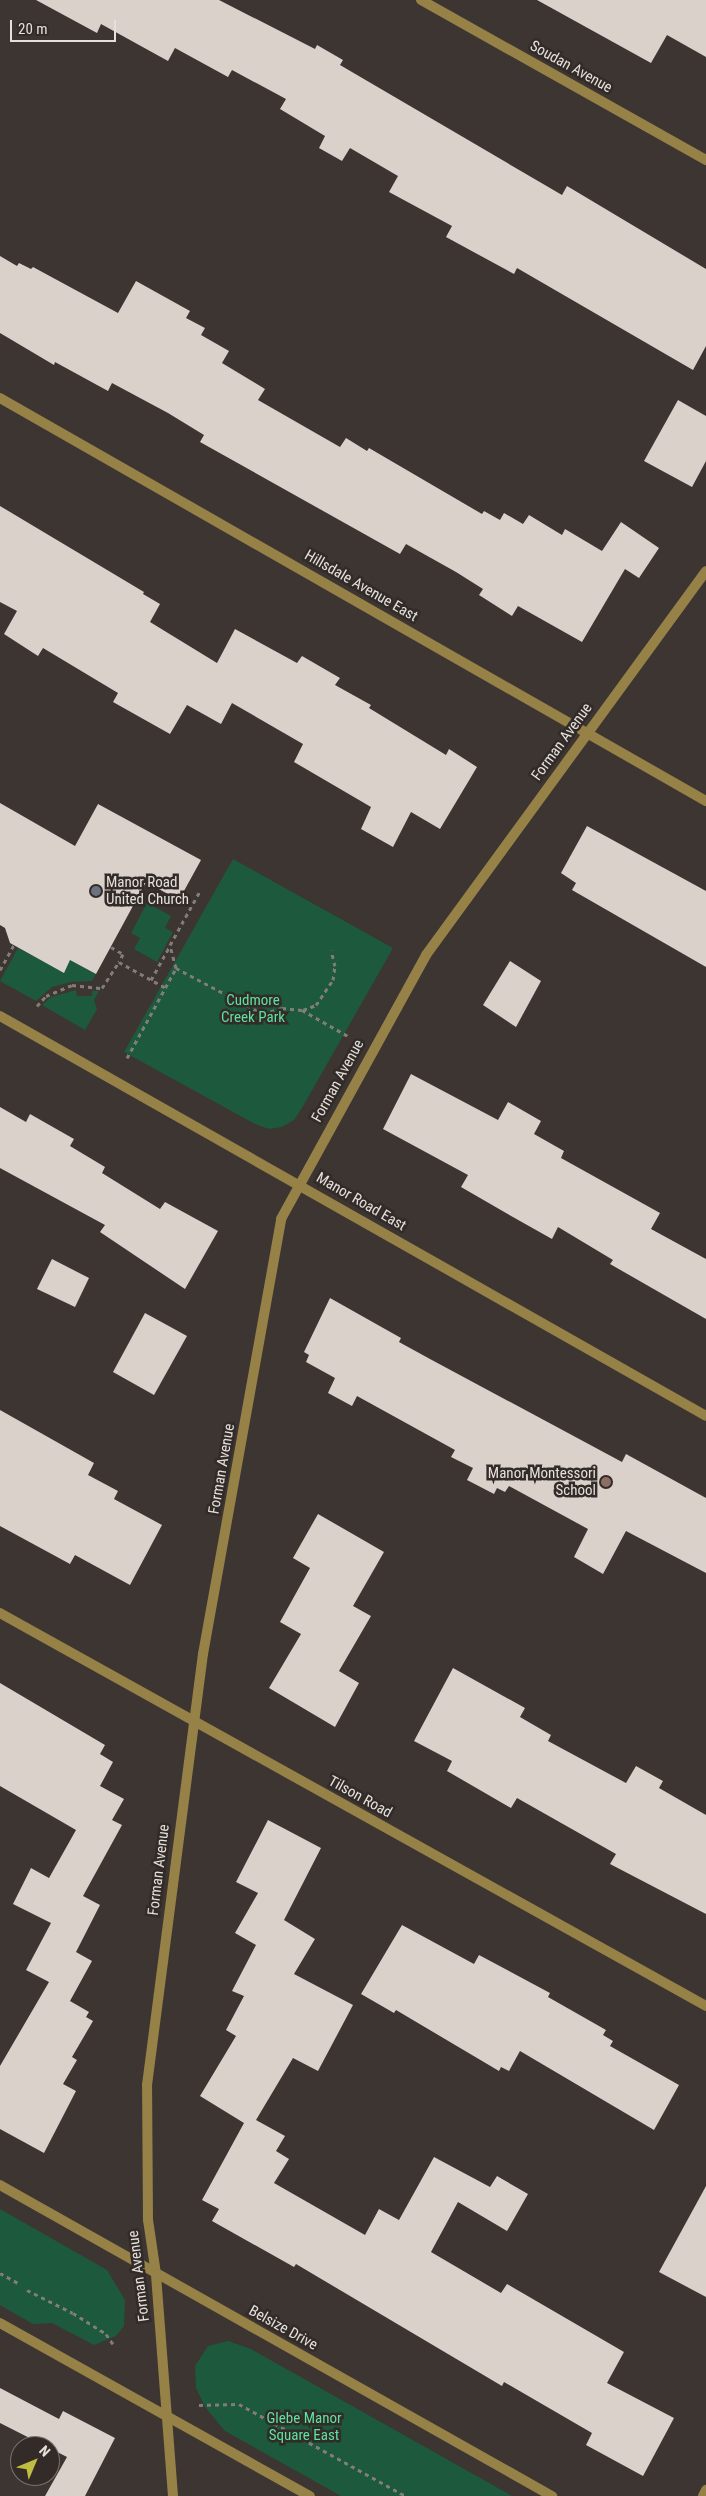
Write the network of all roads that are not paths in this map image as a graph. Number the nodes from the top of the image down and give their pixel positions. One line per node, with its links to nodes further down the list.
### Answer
1 (421, 0): 2 (street, Soudan Avenue)
2 (706, 160)
3 (0, 398): 5 (street, Hillsdale Avenue East)
4 (706, 571): 5 (street, Forman Avenue)
5 (587, 734): 6 (street, Hillsdale Avenue East); 8 (street, Forman Avenue)
6 (706, 800)
7 (0, 1016): 8 (street, Manor Road East)
8 (298, 1183): 9 (street, Manor Road East); 11 (street, Forman Avenue)
9 (706, 1416)
10 (0, 1613): 11 (street, Tilson Road)
11 (194, 1721): 12 (street, Tilson Road); 14 (street, Forman Avenue)
12 (706, 2006)
13 (0, 2185): 14 (street, Belsize Drive)
14 (156, 2274): 16 (street, Forman Avenue); 20 (street, Belsize Drive)
15 (0, 2323): 16 (street)
16 (167, 2416): 18 (street, Forman Avenue); 19 (street)
17 (706, 2490): 21 (street)
18 (173, 2496)
19 (310, 2496)
20 (552, 2496)
21 (703, 2496)

